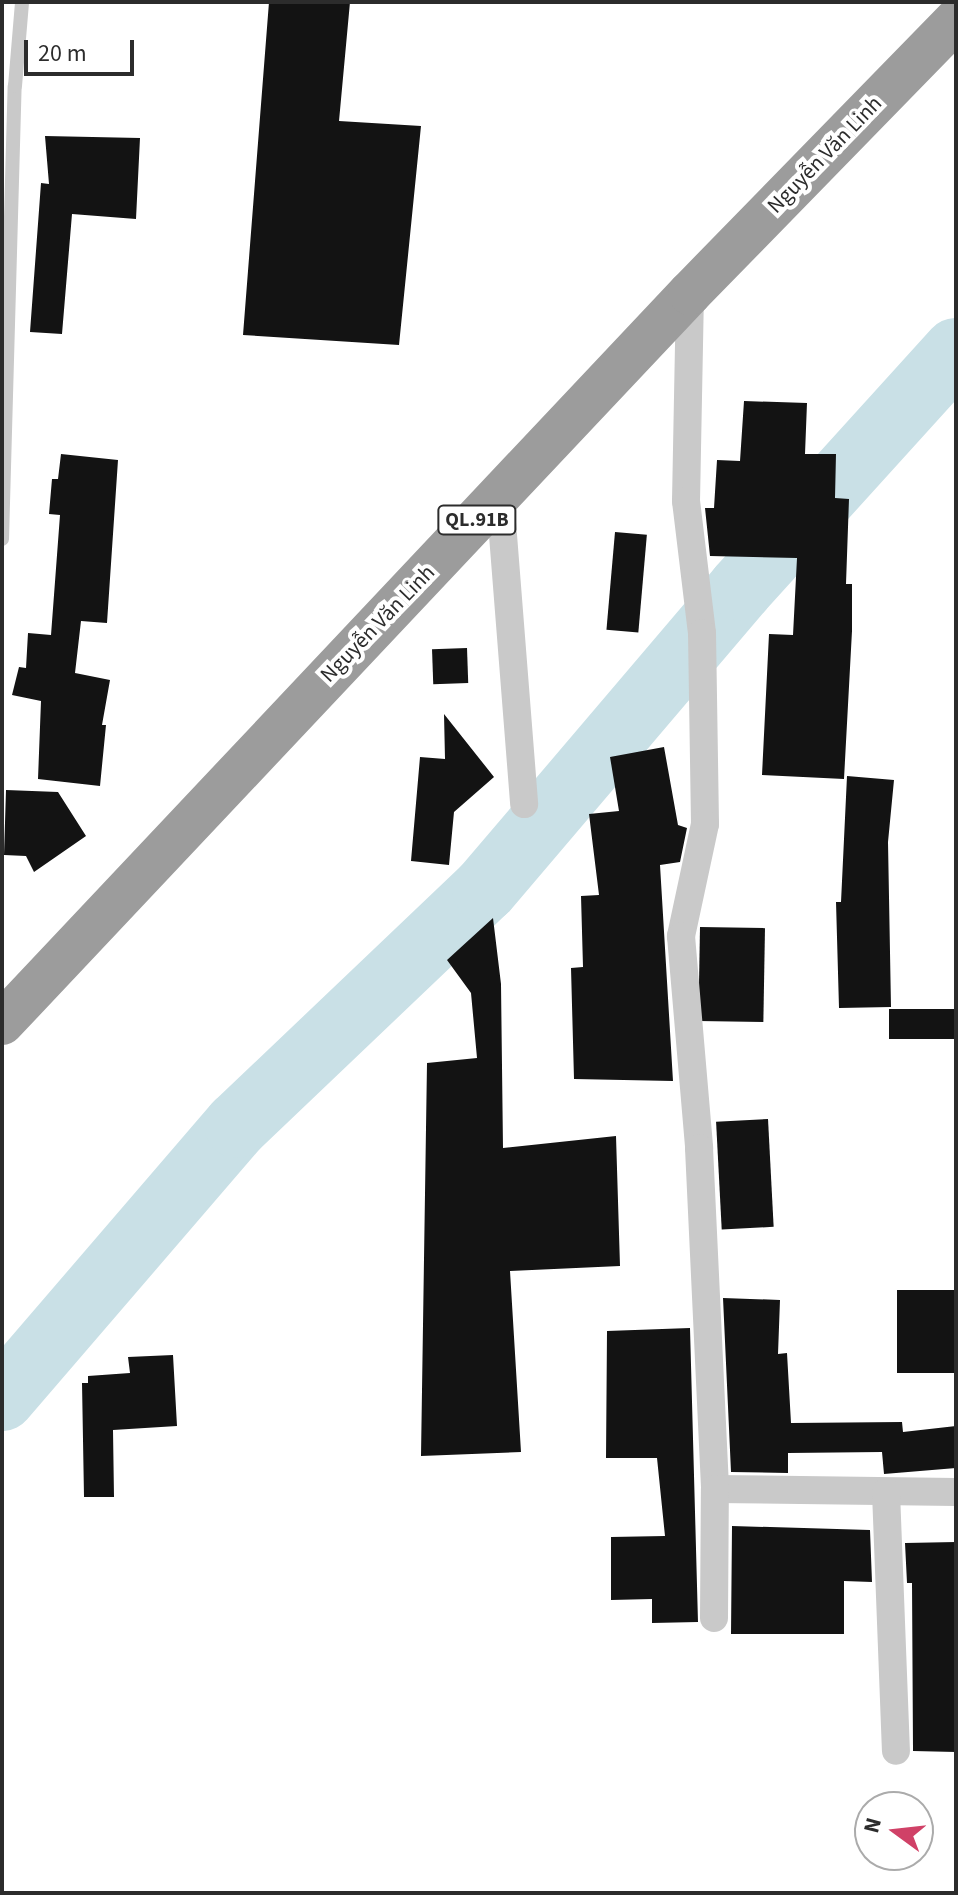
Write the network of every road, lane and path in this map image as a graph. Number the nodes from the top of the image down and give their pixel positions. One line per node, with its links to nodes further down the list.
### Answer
1 (22, 2): 5 (lane)
2 (956, 20): 3 (highway, Nguyễn Văn Linh / QL.91B)
3 (690, 293): 4 (highway, Nguyễn Văn Linh / QL.91B); 8 (street)
4 (500, 497): 6 (street); 7 (highway, Nguyễn Văn Linh / QL.91B)
5 (2, 539)
6 (524, 804)
7 (2, 1023)
8 (715, 1489): 9 (street); 11 (street)
9 (886, 1492): 10 (street); 12 (street)
10 (956, 1492)
11 (714, 1618)
12 (896, 1751)

